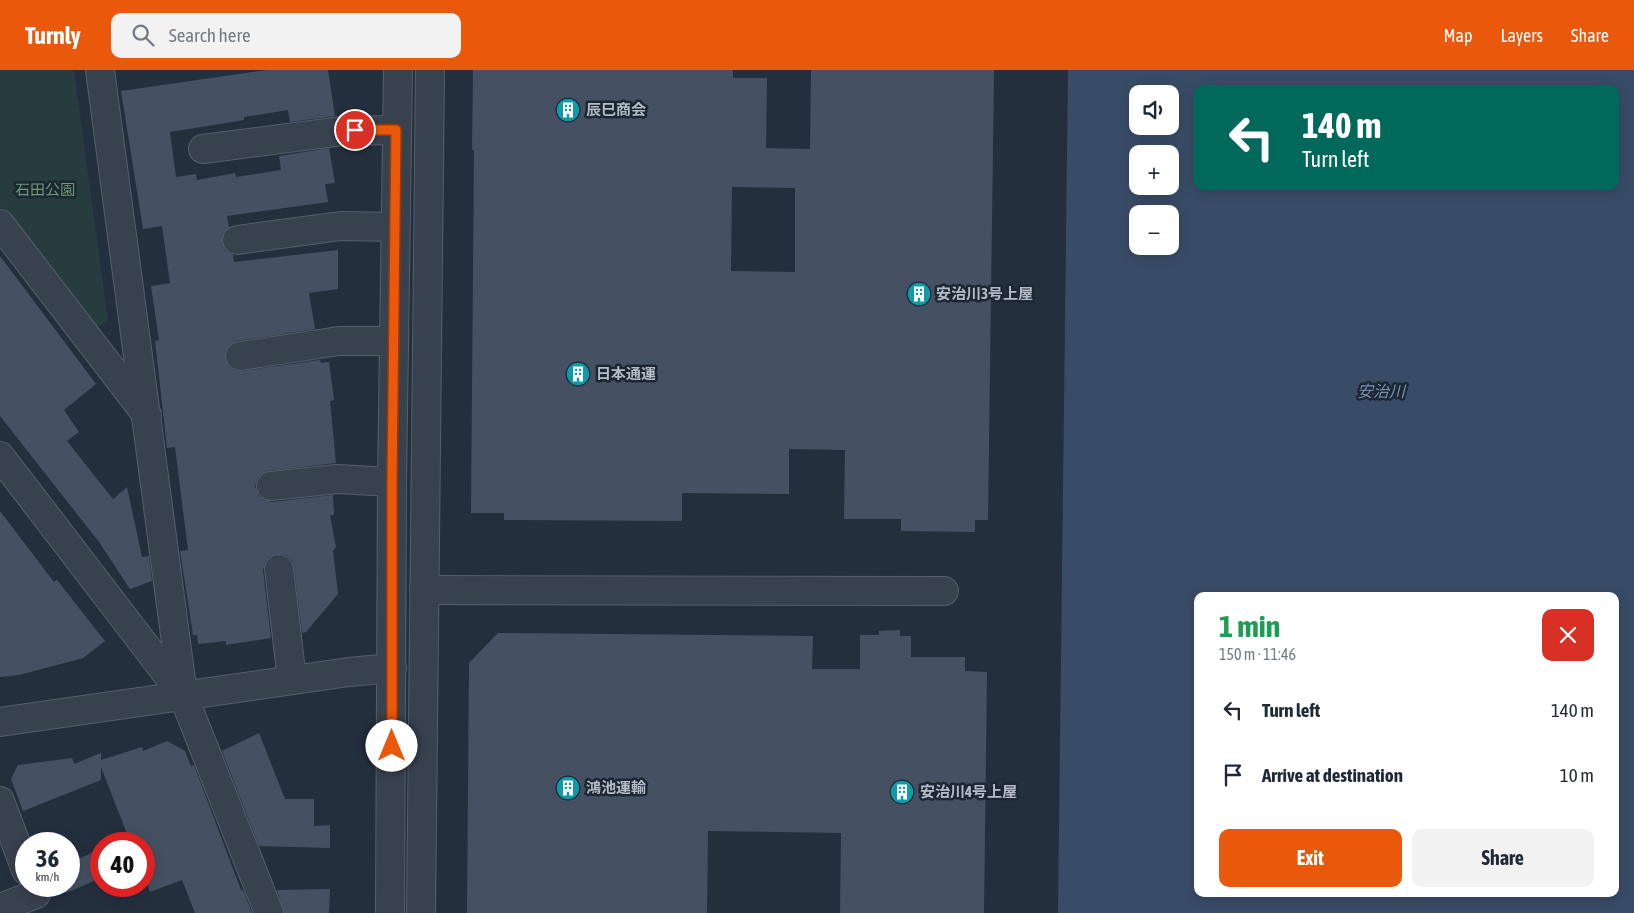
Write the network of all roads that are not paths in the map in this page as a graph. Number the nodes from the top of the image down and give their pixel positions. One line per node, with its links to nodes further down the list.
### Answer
1 (100, 70): 11 (street)
2 (398, 70): 4 (street)
3 (430, 70): 16 (street)
4 (396, 130): 5 (street); 7 (street)
5 (203, 149)
6 (0, 224): 11 (street)
7 (395, 227): 8 (street); 9 (street)
8 (237, 240)
9 (394, 341): 10 (street); 13 (street)
10 (240, 356)
11 (148, 416): 20 (street)
12 (0, 456): 20 (street)
13 (392, 482): 14 (street); 18 (street)
14 (271, 486)
15 (279, 568): 19 (street)
16 (424, 590): 17 (street); 18 (street); 28 (street)
17 (944, 591)
18 (392, 668): 19 (street); 27 (street)
19 (292, 680): 20 (street)
20 (184, 695): 21 (street); 26 (street)
21 (0, 722)
22 (0, 801): 23 (street)
23 (15, 841)
24 (22, 897): 25 (street)
25 (0, 908)
26 (269, 913)
27 (390, 913)
28 (421, 913)

